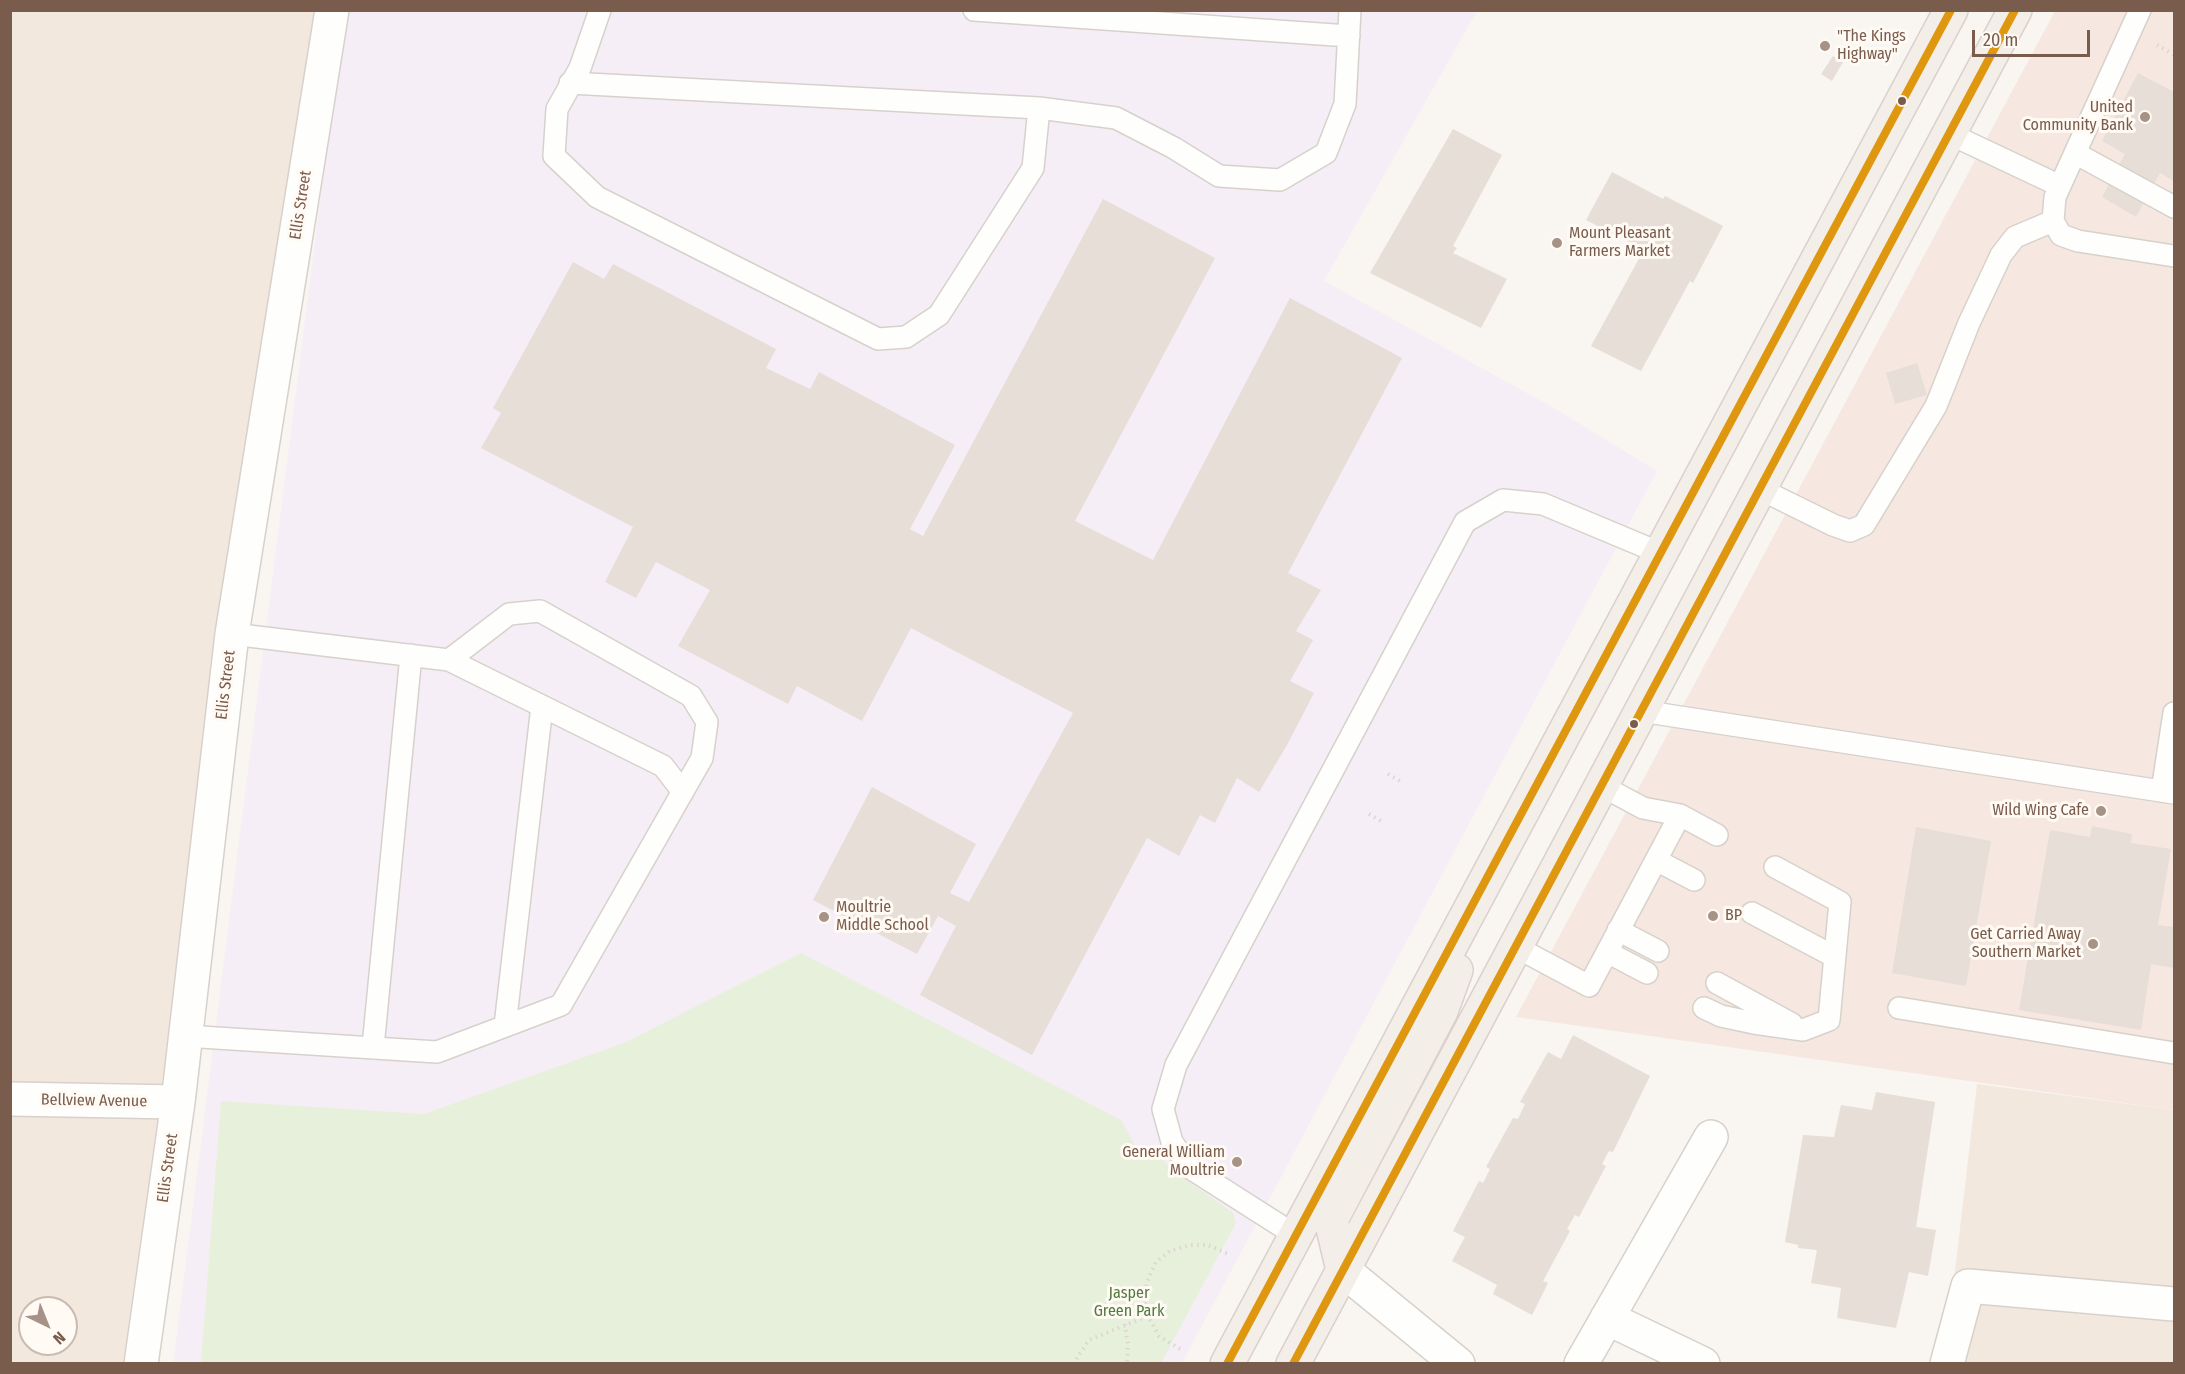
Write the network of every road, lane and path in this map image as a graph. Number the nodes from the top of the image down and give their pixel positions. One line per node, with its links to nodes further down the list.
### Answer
1 (332, 10): 19 (street, Ellis Street)
2 (600, 10): 9 (lane)
3 (974, 10): 8 (lane)
4 (1350, 10): 8 (lane)
5 (1951, 10): 18 (main road)
6 (2015, 10): 11 (main road)
7 (2140, 10): 12 (lane)
8 (1349, 36): 10 (lane)
9 (570, 83): 10 (lane); 10 (lane)
10 (1039, 108)
11 (1950, 134): 13 (lane); 17 (main road)
12 (2075, 153): 13 (lane); 14 (lane)
13 (2060, 186): 15 (lane)
14 (2175, 207)
15 (2053, 221): 16 (lane); 17 (lane)
16 (2175, 256)
17 (1760, 489): 23 (main road)
18 (1660, 553): 35 (main road); 56 (lane)
19 (232, 634): 20 (lane); 50 (street, Ellis Street)
20 (411, 655): 21 (lane); 51 (lane)
21 (449, 660): 22 (lane); 28 (lane)
22 (542, 706): 28 (lane); 48 (lane)
23 (1641, 711): 27 (main road); 29 (lane)
24 (2175, 713): 29 (lane)
25 (1388, 774): 26 (path)
26 (1402, 782)
27 (1602, 786): 31 (lane); 40 (main road)
28 (683, 792): 48 (lane)
29 (2168, 792)
30 (1369, 814): 32 (path)
31 (1680, 815): 33 (lane); 34 (lane)
32 (1381, 821)
33 (1717, 835)
34 (1656, 860): 37 (lane); 39 (lane)
35 (1492, 866): 56 (main road); 58 (main road)
36 (1775, 867): 43 (lane)
37 (1694, 880)
38 (1752, 912): 43 (lane)
39 (1618, 930): 41 (lane); 42 (lane)
40 (1516, 947): 42 (lane); 58 (main road)
41 (1658, 951)
42 (1607, 952): 44 (lane)
43 (1835, 957): 49 (lane)
44 (1647, 974)
45 (1717, 983): 49 (lane)
46 (1704, 1008): 49 (lane)
47 (1899, 1008): 52 (lane)
48 (505, 1026): 51 (lane)
49 (1803, 1030)
50 (185, 1036): 51 (lane); 54 (street, Ellis Street)
51 (373, 1047)
52 (2175, 1053)
53 (10, 1099): 54 (street, Bellview Avenue)
54 (178, 1102): 64 (street, Ellis Street)
55 (1711, 1137): 61 (street)
56 (1295, 1235): 67 (main road)
57 (1230, 1255): 60 (path)
58 (1343, 1270): 68 (main road); 69 (street)
59 (2175, 1304): 72 (street)
60 (1148, 1316): 62 (path); 63 (path)
61 (1607, 1318): 70 (street); 71 (street)
62 (1125, 1324): 65 (path); 66 (path)
63 (1180, 1349)
64 (141, 1364)
65 (1072, 1364)
66 (1127, 1364)
67 (1227, 1364)
68 (1293, 1364)
69 (1458, 1364)
70 (1581, 1364)
71 (1703, 1364)
72 (1947, 1364)

